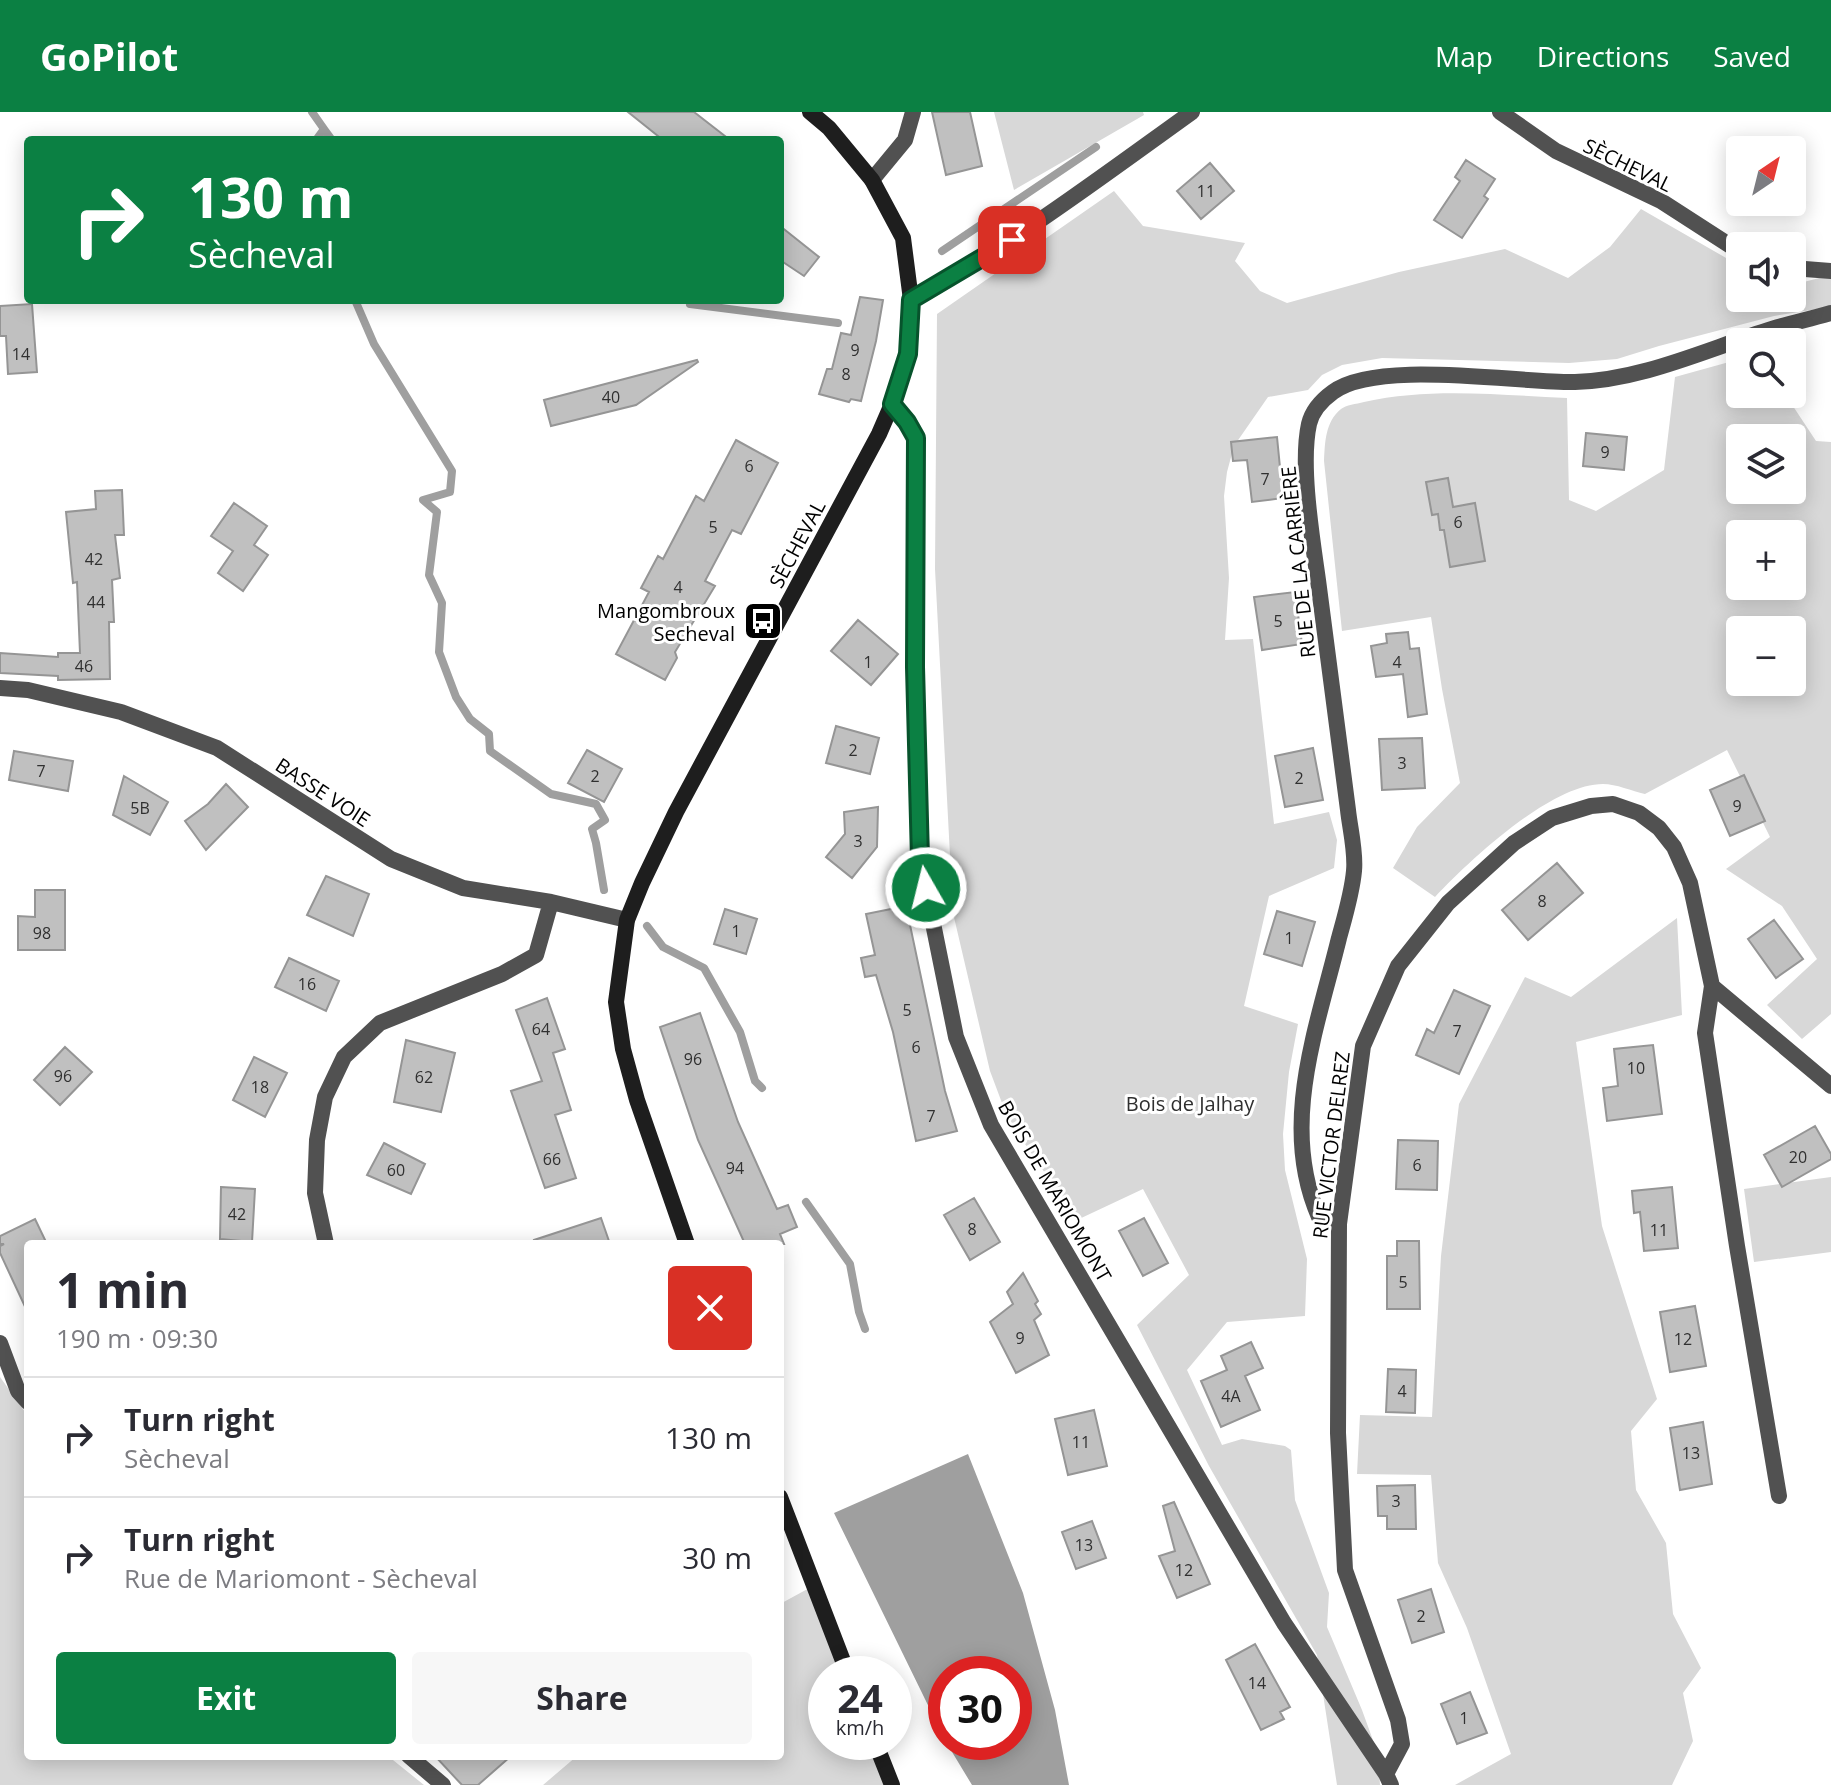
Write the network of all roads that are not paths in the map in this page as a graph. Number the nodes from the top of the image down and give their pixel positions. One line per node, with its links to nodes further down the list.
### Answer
1 (810, 112): 5 (main road, SÈCHEVAL)
2 (913, 112): 5 (street)
3 (1192, 112): 9 (street)
4 (1500, 112): 6 (street, SÈCHEVAL)
5 (872, 180): 9 (main road, SÈCHEVAL)
6 (1726, 243)
7 (1806, 269): 8 (street)
8 (1831, 271)
9 (911, 300): 11 (main road, SÈCHEVAL)
10 (1831, 313): 17 (street, RUE DE LA CARRIÈRE)
11 (892, 404): 14 (main road, SÈCHEVAL); 27 (street, BOIS DE MARIOMONT)
12 (0, 688): 13 (street, BASSE VOIE)
13 (551, 902): 14 (street, BASSE VOIE); 18 (street)
14 (627, 920): 19 (main road, SÈCHEVAL)
15 (1712, 986): 16 (street); 17 (street, RUE VICTOR DELREZ); 22 (street, RUE VICTOR DELREZ)
16 (1831, 1086)
17 (1339, 1224): 27 (street, RUE VICTOR DELREZ)
18 (325, 1240)
19 (686, 1240)
20 (0, 1343): 21 (street)
21 (24, 1398)
22 (1779, 1496)
23 (784, 1507): 24 (main road)
24 (841, 1656)
25 (414, 1760): 28 (street)
26 (882, 1760): 29 (main road)
27 (1388, 1779)
28 (443, 1785)
29 (892, 1785)

